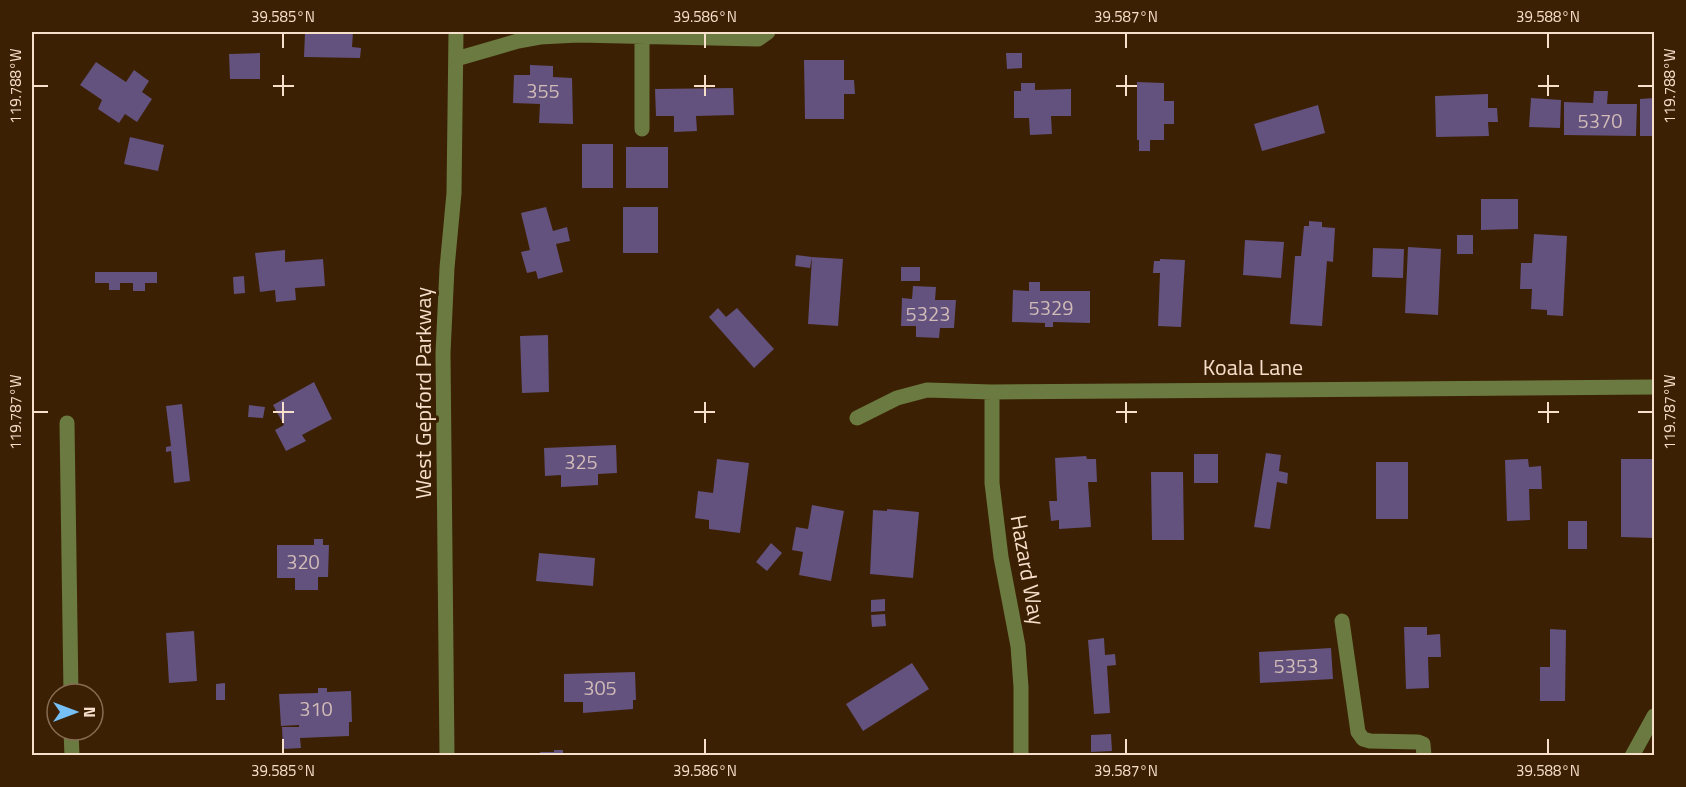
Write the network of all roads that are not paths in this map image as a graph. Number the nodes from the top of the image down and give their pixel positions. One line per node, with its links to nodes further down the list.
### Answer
1 (456, 32): 4 (street, West Gepford Parkway)
2 (768, 32): 3 (street)
3 (642, 37): 4 (street); 5 (street)
4 (456, 59): 13 (street, West Gepford Parkway)
5 (642, 129)
6 (1654, 387): 7 (street, Koala Lane)
7 (992, 392): 8 (street, Koala Lane); 14 (street, Hazard Way)
8 (857, 418)
9 (67, 423): 11 (street)
10 (1342, 621): 15 (street)
11 (71, 682)
12 (1654, 716): 16 (street)
13 (447, 756)
14 (1021, 756)
15 (1424, 756)
16 (1632, 756)

